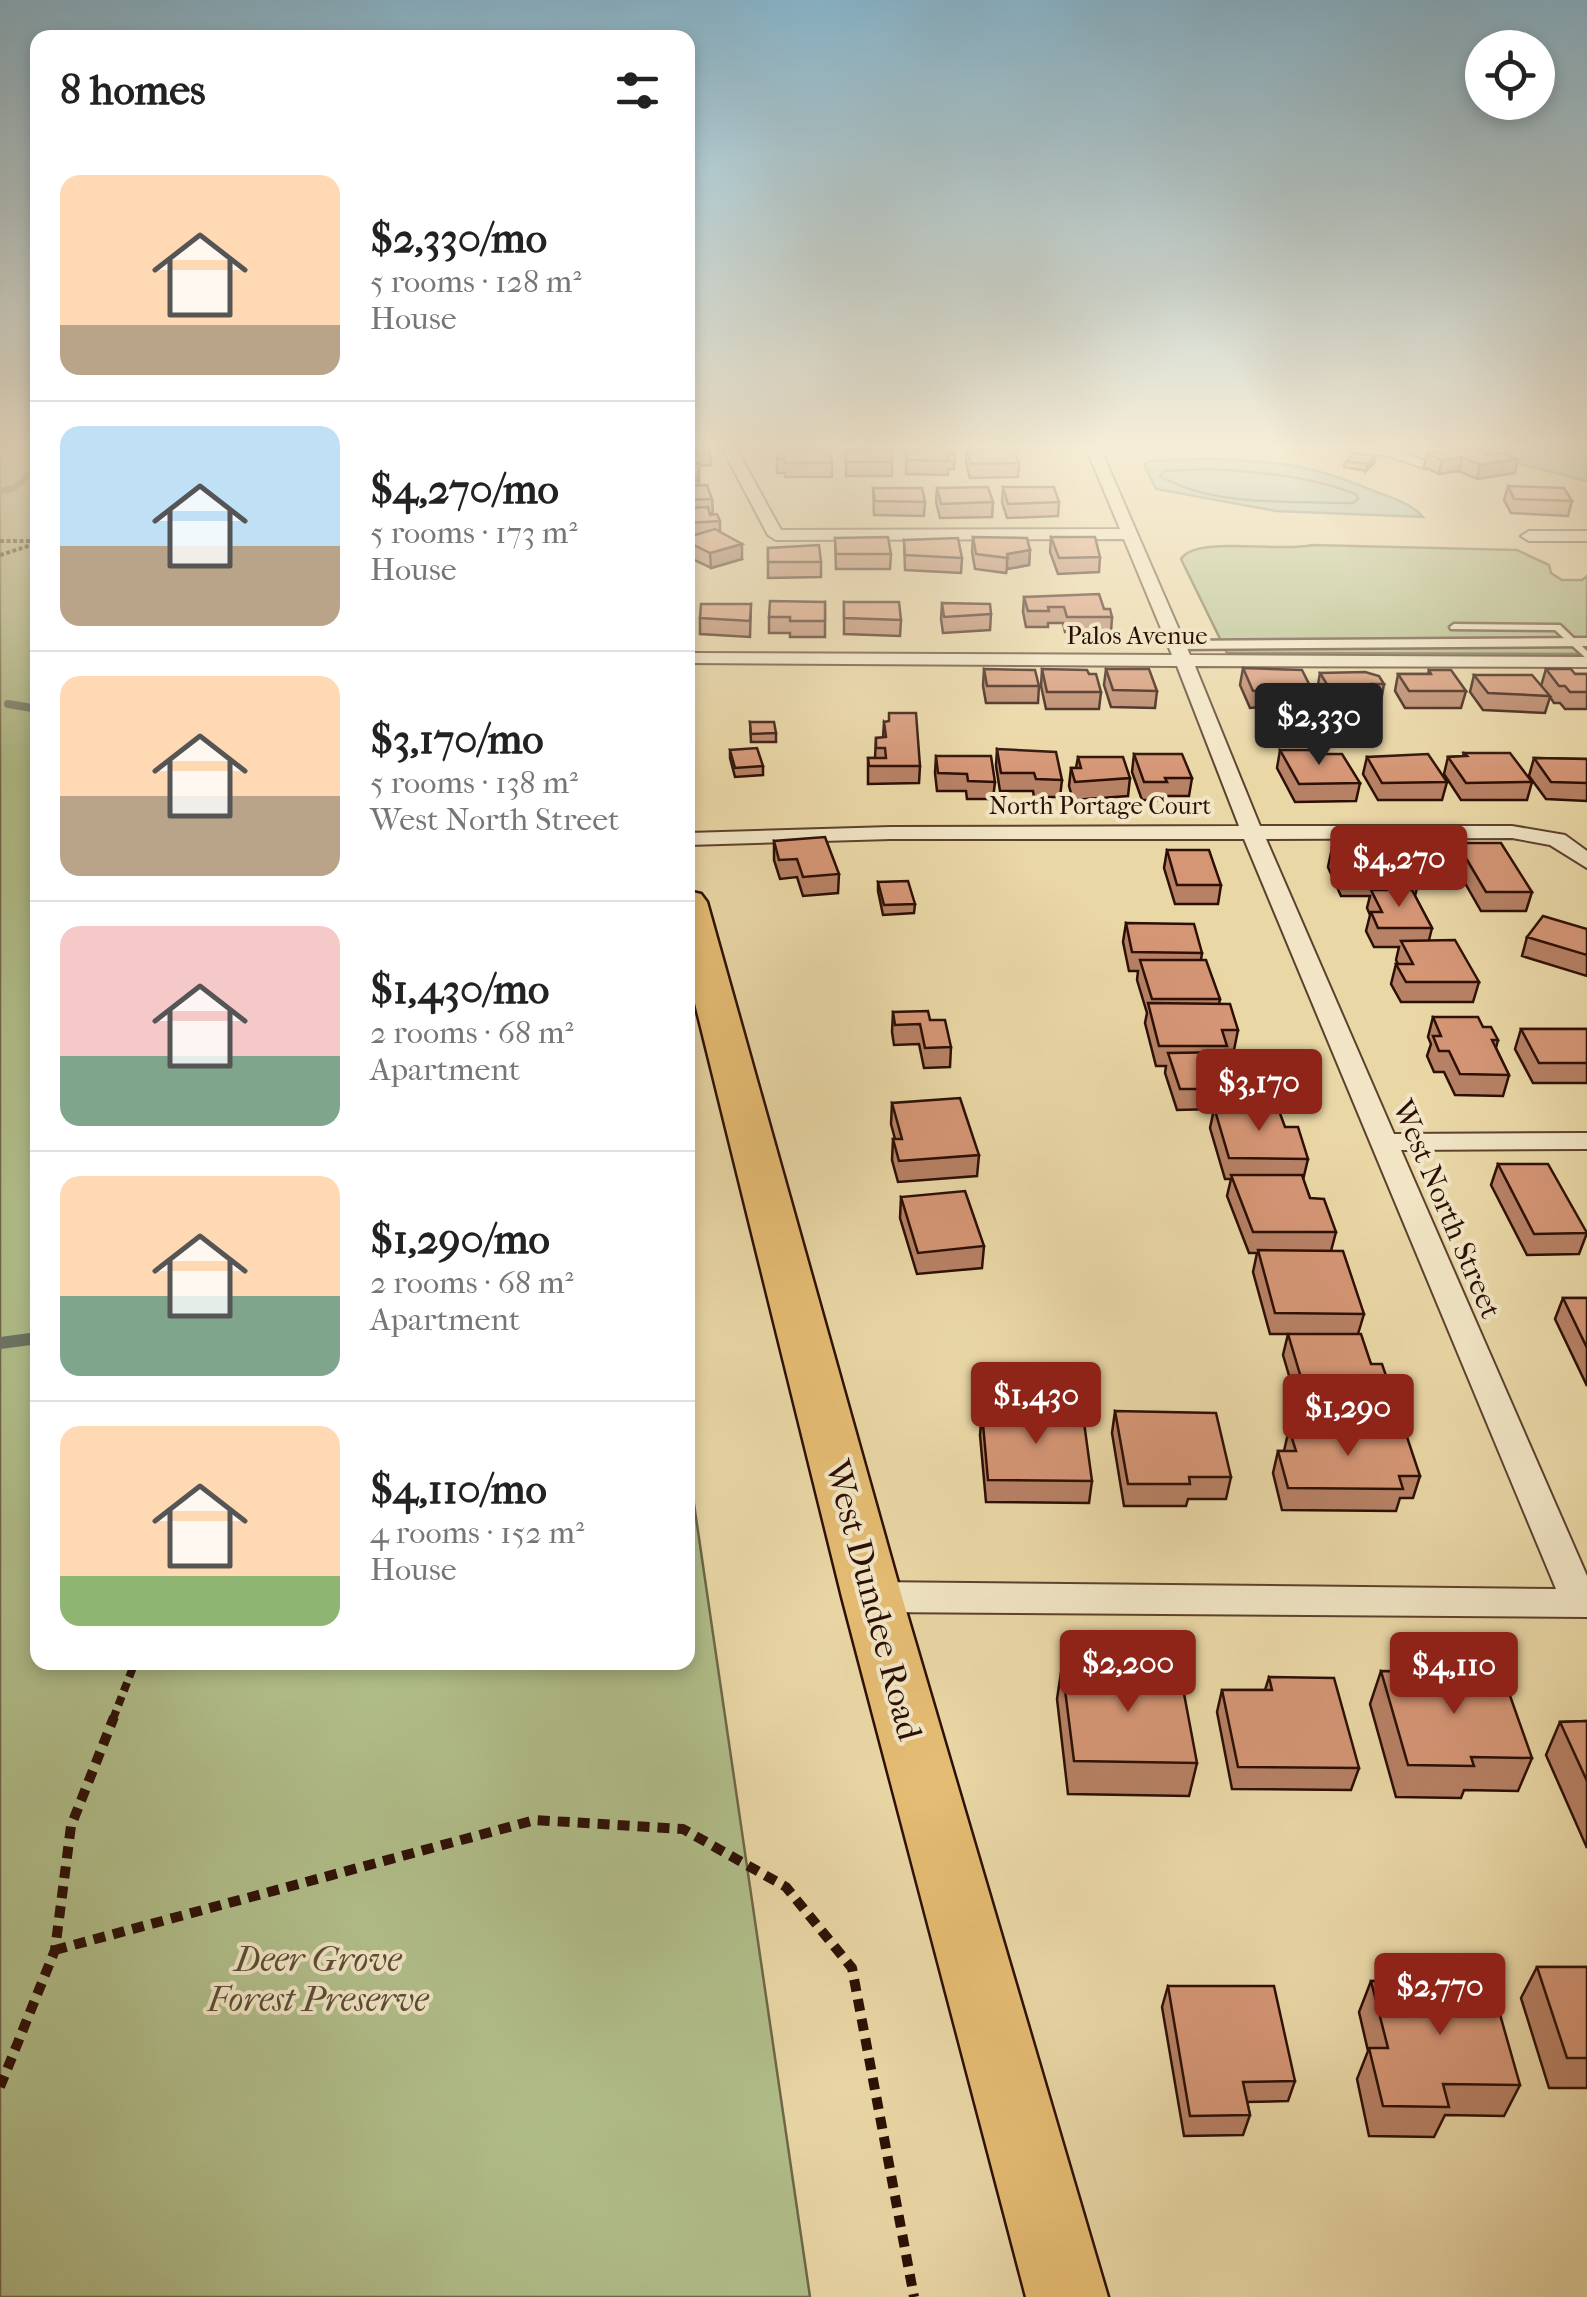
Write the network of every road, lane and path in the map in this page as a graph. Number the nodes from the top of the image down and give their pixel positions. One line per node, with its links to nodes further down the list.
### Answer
1 (1138, 557): 4 (street, West North Street)
2 (1454, 627): 3 (lane)
3 (1580, 642): 4 (street); 6 (lane)
4 (1180, 652): 5 (street, Palos Avenue); 6 (street, Palos Avenue); 7 (street, West North Street)
5 (695, 658)
6 (1587, 660)
7 (1252, 832): 8 (street, North Portage Court); 9 (street, North Portage Court); 12 (street, West North Street)
8 (695, 838)
9 (1587, 861)
10 (695, 928): 13 (main road, West Dundee Road)
11 (1587, 1141): 12 (street)
12 (1382, 1142): 13 (street, West North Street)
13 (872, 1597): 18 (main road, West Dundee Road)
14 (132, 1670): 15 (path)
15 (55, 1950): 16 (path); 17 (path)
16 (0, 2087)
17 (914, 2297)
18 (1068, 2297)

